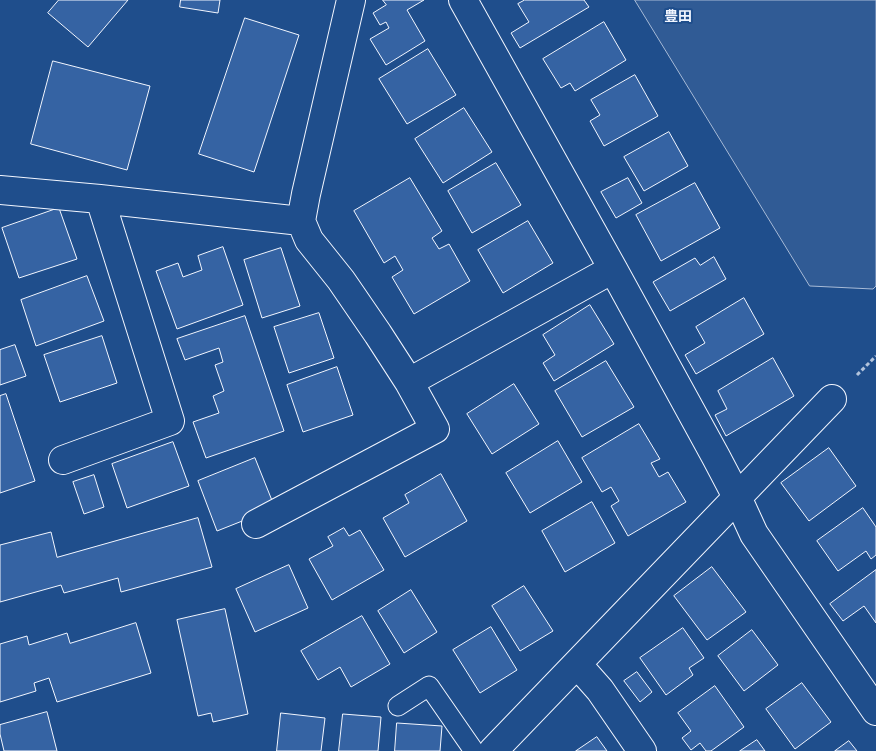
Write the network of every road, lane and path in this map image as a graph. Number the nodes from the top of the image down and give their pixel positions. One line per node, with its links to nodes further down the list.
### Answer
1 (351, 0): 5 (street)
2 (463, 0): 6 (street)
3 (0, 190): 4 (street)
4 (100, 199): 5 (street); 9 (street)
5 (301, 221): 7 (street)
6 (613, 268): 7 (street); 10 (street)
7 (409, 382): 11 (street)
8 (832, 399): 10 (street)
9 (63, 460)
10 (737, 497): 12 (street); 14 (street)
11 (256, 524)
12 (577, 664): 16 (street); 17 (street)
13 (398, 706): 15 (lane)
14 (876, 711)
15 (474, 751)
16 (493, 751)
17 (642, 751)

